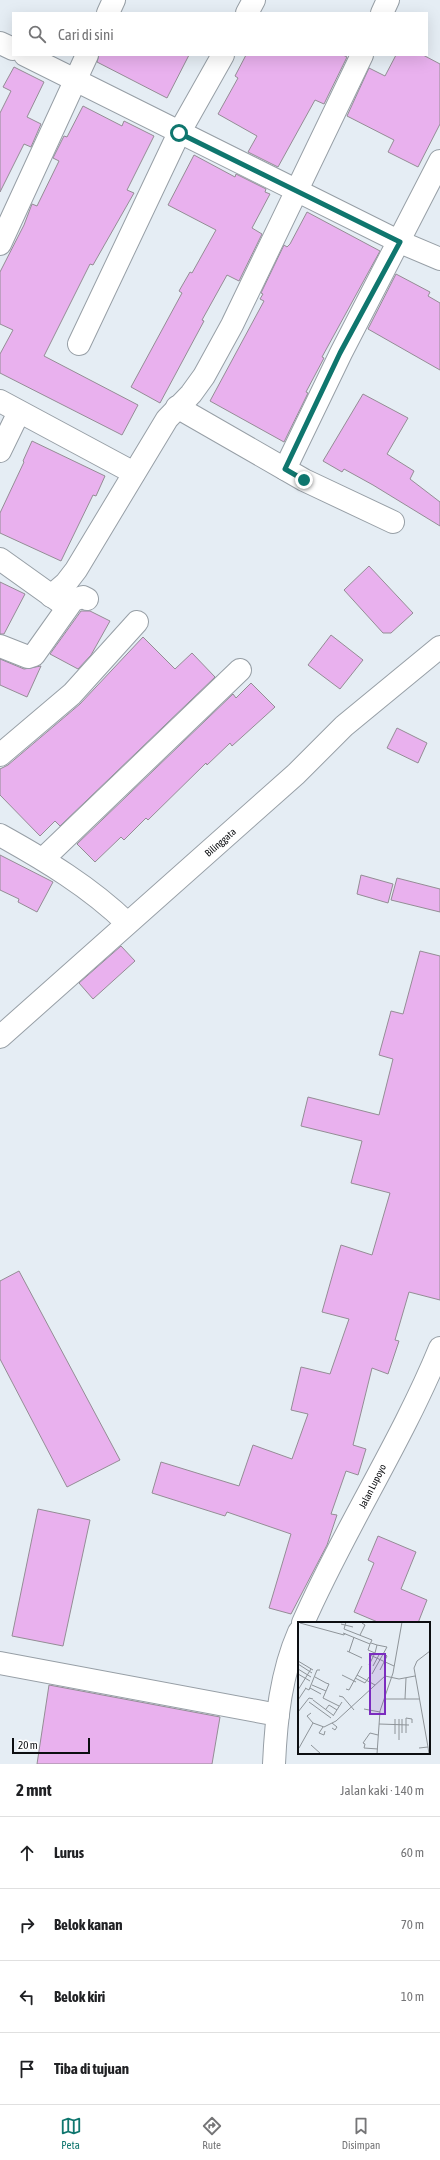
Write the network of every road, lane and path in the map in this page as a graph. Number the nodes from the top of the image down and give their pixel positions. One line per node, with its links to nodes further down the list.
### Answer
1 (114, 0): 4 (street)
2 (254, 0): 5 (street)
3 (388, 0): 6 (street)
4 (108, 12)
5 (248, 12)
6 (382, 12)
7 (0, 43): 8 (street)
8 (12, 49)
9 (27, 56): 13 (street)
10 (87, 56): 13 (street)
11 (222, 56): 14 (street)
12 (362, 56): 16 (street)
13 (75, 80): 14 (street); 18 (street)
14 (179, 133): 16 (street); 20 (street)
15 (440, 161): 17 (street)
16 (297, 190): 17 (street); 22 (street)
17 (400, 242): 19 (street); 25 (street)
18 (0, 244)
19 (440, 259)
20 (79, 344)
21 (0, 401): 23 (street)
22 (176, 407): 25 (street); 26 (street)
23 (20, 412): 24 (street); 26 (street)
24 (0, 451)
25 (285, 469): 27 (street)
26 (134, 473): 30 (street)
27 (393, 522)
28 (0, 559): 30 (street)
29 (87, 599): 30 (street)
30 (59, 602): 32 (street)
31 (137, 622): 35 (street)
32 (0, 646)
33 (440, 648): 38 (street, Bilinggata)
34 (240, 670): 37 (street)
35 (0, 755)
36 (0, 835): 37 (street)
37 (42, 859): 38 (street)
38 (121, 917): 39 (street, Bilinggata)
39 (0, 1037)
40 (440, 1348): 41 (street, Jalan Lupoyo)
41 (303, 1622)
42 (298, 1635): 44 (street)
43 (0, 1663): 44 (street)
44 (278, 1715): 45 (street)
45 (274, 1764)

